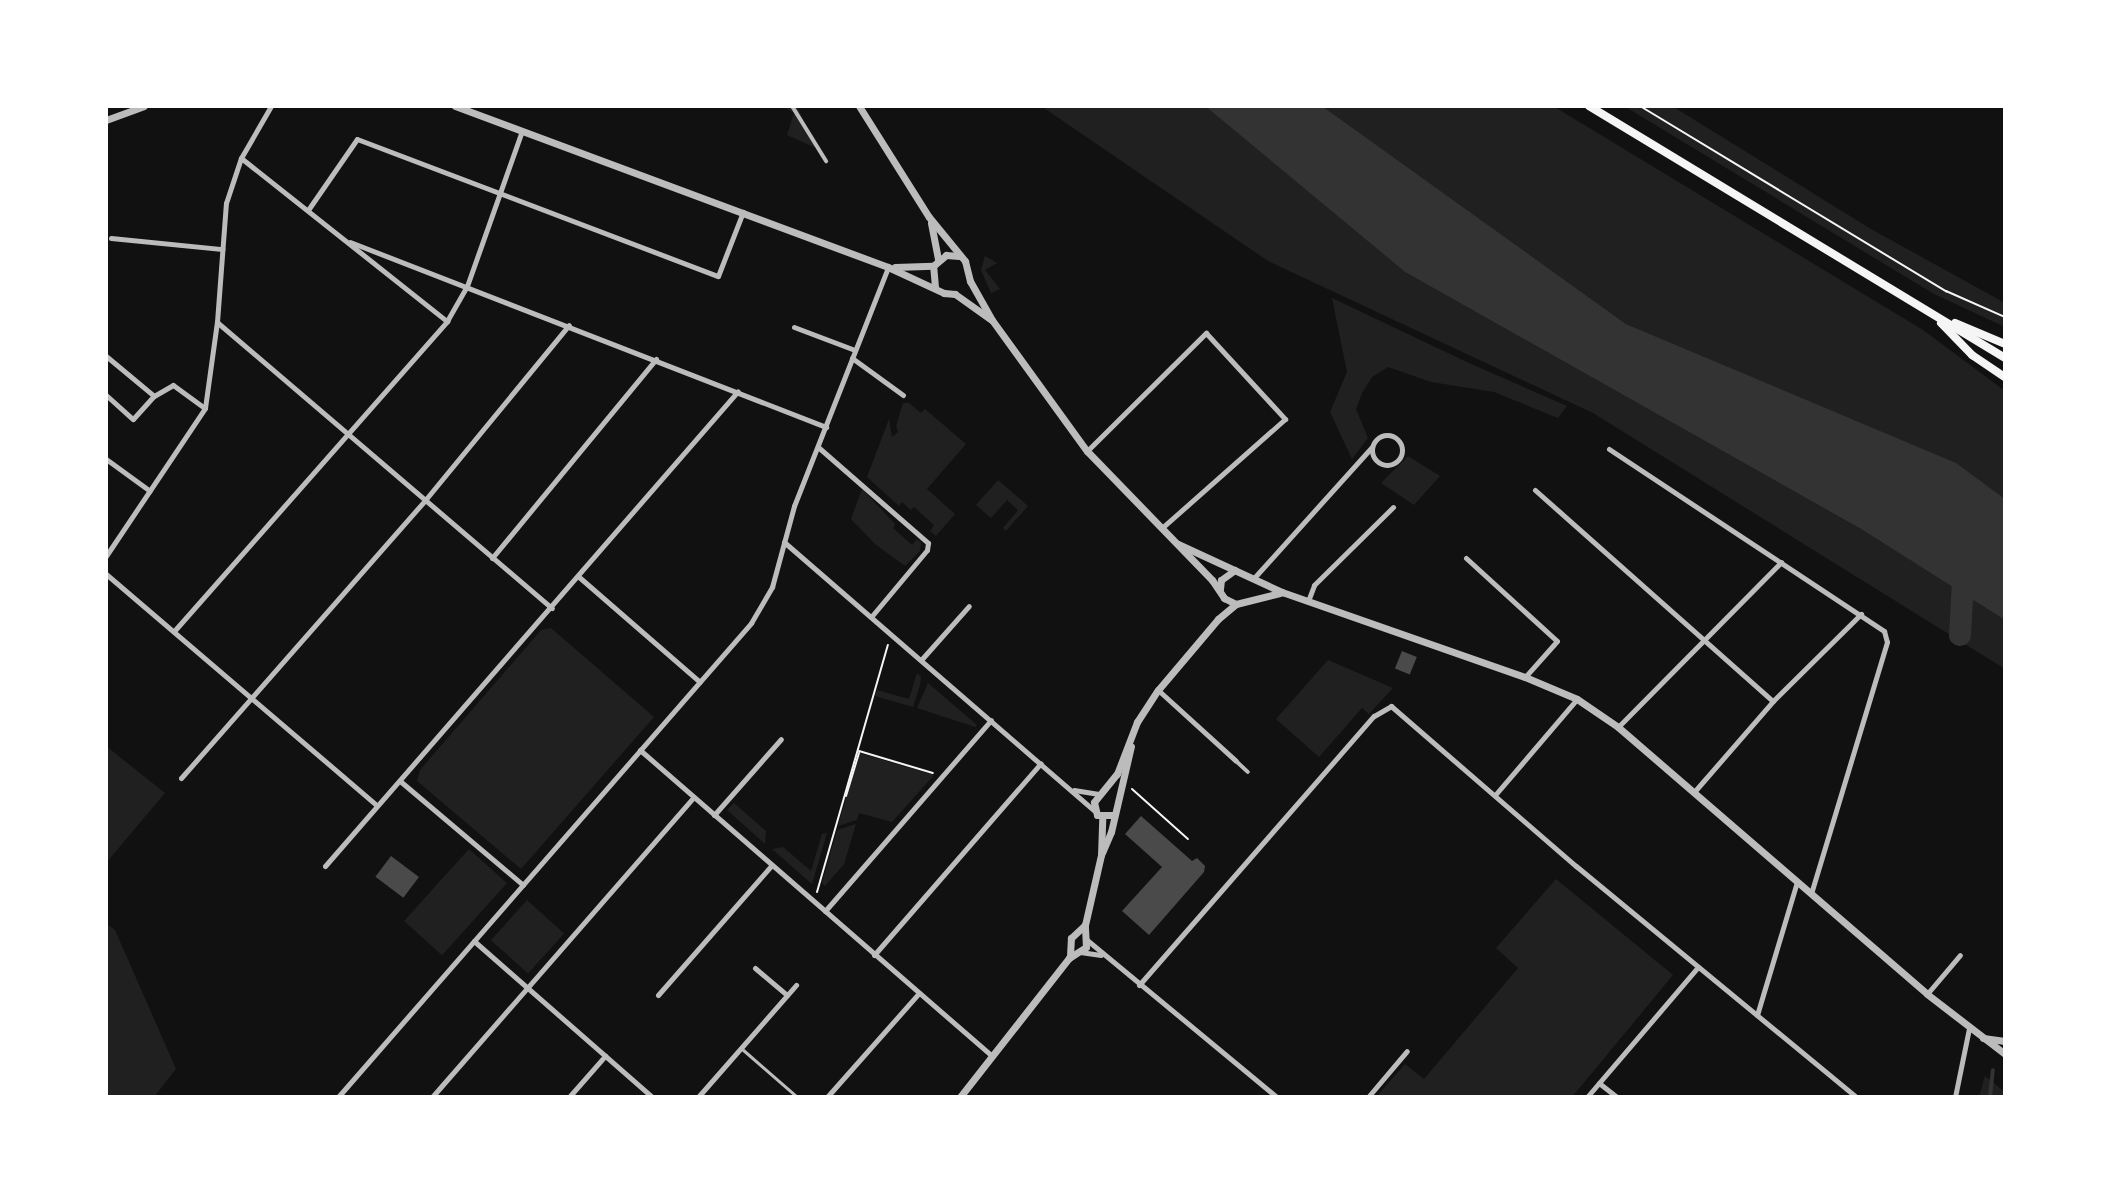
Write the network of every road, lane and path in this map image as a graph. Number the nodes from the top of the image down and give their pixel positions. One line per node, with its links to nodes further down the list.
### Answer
1 (144, 106): 8 (street)
2 (271, 106): 10 (street)
3 (455, 106): 9 (street)
4 (792, 106): 11 (street)
5 (859, 106): 15 (street)
6 (1589, 106): 26 (main road)
7 (1640, 106): 27 (path)
8 (106, 120)
9 (522, 131): 12 (street); 14 (street)
10 (241, 158): 13 (street); 18 (street)
11 (826, 161)
12 (502, 193): 13 (street); 14 (street); 23 (street)
13 (308, 210): 17 (street)
14 (743, 211): 21 (street)
15 (929, 217): 19 (street); 20 (street)
16 (111, 238): 18 (street)
17 (350, 242): 23 (street); 29 (street)
18 (222, 249): 30 (street)
19 (959, 256): 20 (street); 22 (street)
20 (936, 263): 21 (street); 24 (street)
21 (888, 267): 24 (street); 34 (street)
22 (970, 281): 25 (street); 28 (street)
23 (467, 286): 29 (street); 31 (street)
24 (935, 287): 25 (street)
25 (955, 294): 28 (street)
26 (1932, 314): 33 (main road); 37 (main road); 39 (main road)
27 (2005, 317)
28 (992, 320): 50 (street)
29 (447, 321): 46 (street)
30 (217, 322): 44 (street); 46 (street)
31 (569, 325): 38 (street); 54 (street)
32 (794, 327): 34 (street)
33 (2005, 344)
34 (855, 350): 36 (street)
35 (106, 356): 43 (street)
36 (852, 358): 42 (street); 45 (street)
37 (2005, 358)
38 (656, 359): 40 (street); 60 (street)
39 (2005, 377)
40 (738, 391): 45 (street); 65 (street)
41 (106, 395): 43 (street)
42 (903, 395)
43 (154, 396): 44 (street)
44 (205, 408): 53 (street)
45 (826, 427): 47 (street)
46 (348, 434): 54 (street); 78 (street)
47 (818, 447): 57 (street); 76 (street)
48 (1372, 447): 48 (street); 66 (street)
49 (1609, 449): 62 (street)
50 (1087, 451): 56 (street); 56 (street)
51 (106, 459): 53 (street)
52 (1535, 490): 80 (street)
53 (150, 491): 59 (street)
54 (426, 499): 60 (street); 85 (street)
55 (1393, 507): 71 (street)
56 (1162, 528): 58 (street)
57 (784, 542): 76 (street); 83 (street)
58 (1178, 544): 63 (street); 67 (street)
59 (106, 556)
60 (492, 558): 74 (street)
61 (1466, 558): 82 (street)
62 (1781, 562): 75 (street); 80 (street)
63 (1235, 570): 66 (street); 67 (street)
64 (106, 574): 78 (street)
65 (579, 577): 74 (street); 83 (street)
66 (1252, 580): 68 (street); 70 (street)
67 (1220, 589): 69 (street)
68 (1282, 592): 70 (street); 71 (street)
69 (1224, 598): 72 (street); 77 (street)
70 (1249, 599): 72 (street)
71 (1308, 601): 82 (street)
72 (1236, 604): 77 (street)
73 (969, 606): 81 (street)
74 (552, 608): 100 (street)
75 (1861, 614): 87 (street); 119 (street)
76 (871, 617): 79 (street)
77 (1218, 619): 84 (street)
78 (175, 630): 85 (street)
79 (889, 633): 81 (street); 93 (path)
80 (1704, 637): 87 (street); 89 (street)
81 (921, 660): 88 (street)
82 (1525, 677): 86 (street)
83 (700, 682): 92 (street)
84 (1158, 690): 90 (street); 94 (street)
85 (250, 696): 98 (street); 108 (street)
86 (1577, 699): 89 (street); 104 (street)
87 (1773, 701): 102 (street)
88 (991, 720): 95 (street); 97 (street)
89 (1618, 727): 102 (street)
90 (1133, 732): 99 (street); 103 (street)
91 (781, 739): 110 (street)
92 (640, 750): 106 (street); 118 (street)
93 (858, 752): 97 (path); 105 (path); 120 (path)
94 (1236, 761): 96 (street)
95 (1041, 763): 101 (street); 125 (street)
96 (1248, 772)
97 (944, 775): 121 (street)
98 (181, 778)
99 (1123, 780): 107 (street); 113 (path)
100 (400, 781): 108 (street); 118 (street)
101 (1070, 788): 103 (street); 109 (street)
102 (1694, 792): 117 (street)
103 (1102, 794): 107 (street); 109 (street)
104 (1495, 795): 128 (street); 131 (street)
105 (846, 796)
106 (694, 797): 110 (street); 132 (street)
107 (1117, 802): 111 (street)
108 (376, 805): 116 (street)
109 (1094, 811): 112 (street)
110 (714, 815): 115 (street)
111 (1113, 815): 112 (street); 114 (street)
112 (1102, 817): 114 (street)
113 (1188, 839)
114 (1101, 855): 122 (street)
115 (772, 865): 120 (street); 135 (street)
116 (325, 866)
117 (1797, 881): 119 (street); 137 (street)
118 (523, 885): 123 (street)
119 (1811, 893): 134 (street)
120 (812, 900): 121 (street)
121 (825, 911): 125 (street)
122 (1083, 937): 124 (street); 124 (street); 126 (street)
123 (474, 941): 132 (street); 148 (street)
124 (1076, 951): 126 (street); 145 (street)
125 (874, 955): 133 (street)
126 (1102, 955): 131 (street)
127 (1960, 955): 134 (street)
128 (1698, 967): 137 (street); 146 (street)
129 (755, 968): 136 (street)
130 (796, 985): 136 (street)
131 (1139, 985): 156 (street)
132 (527, 988): 144 (street); 149 (street)
133 (919, 993): 145 (street); 154 (street)
134 (1927, 994): 138 (street)
135 (658, 995)
136 (787, 995): 141 (street)
137 (1757, 1015): 147 (street)
138 (1969, 1028): 139 (street); 160 (street)
139 (1981, 1037): 140 (street); 143 (street)
140 (2005, 1041)
141 (741, 1048): 152 (street); 153 (lane)
142 (1407, 1051): 157 (street)
143 (2005, 1054)
144 (605, 1056): 150 (street); 151 (street)
145 (992, 1056): 155 (street)
146 (1599, 1083): 158 (street); 159 (street)
147 (1854, 1096)
148 (338, 1097)
149 (432, 1097)
150 (569, 1097)
151 (652, 1097)
152 (698, 1097)
153 (797, 1097)
154 (827, 1097)
155 (960, 1097)
156 (1277, 1097)
157 (1368, 1097)
158 (1587, 1097)
159 (1617, 1097)
160 (1955, 1097)

